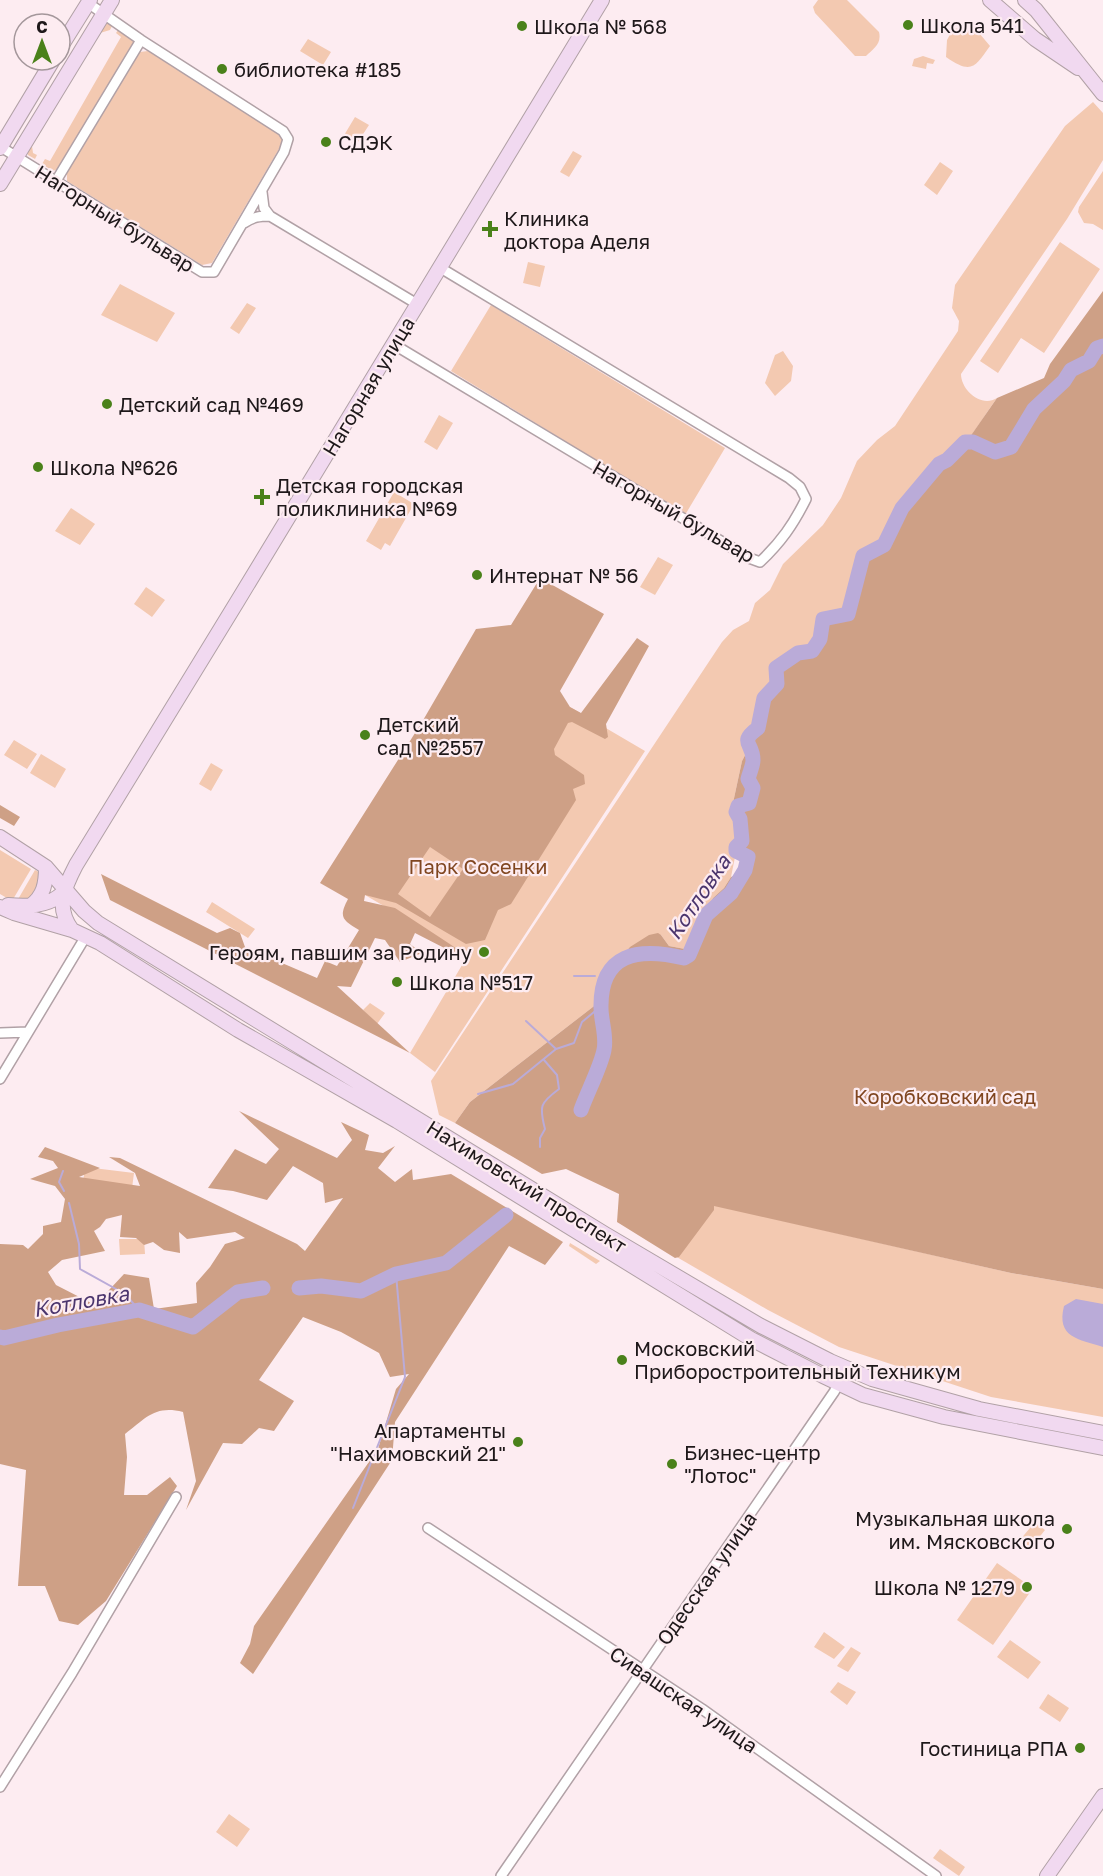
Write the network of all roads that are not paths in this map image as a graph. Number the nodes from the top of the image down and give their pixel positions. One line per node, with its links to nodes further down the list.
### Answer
1 (112, 0): 7 (main road)
2 (602, 0): 23 (main road, Нагорная улица)
3 (990, 0): 8 (main road)
4 (1025, 0): 6 (main road)
5 (89, 2): 7 (street, Нагорный бульвар); 9 (main road)
6 (1036, 10): 8 (main road); 10 (main road)
7 (104, 14): 11 (street, Нагорный бульвар); 17 (main road)
8 (1020, 27): 12 (main road)
9 (72, 29)
10 (1053, 32): 12 (main road); 14 (main road)
11 (141, 40): 18 (street); 20 (street, Нагорный бульвар)
12 (1042, 44): 14 (main road)
13 (46, 72): 16 (main road)
14 (1087, 74): 15 (main road)
15 (1103, 94)
16 (0, 148): 17 (street, Нагорный бульвар)
17 (17, 157): 18 (street, Нагорный бульвар); 19 (main road)
18 (56, 181): 22 (street, Нагорный бульвар)
19 (0, 184)
20 (262, 189): 21 (street); 22 (street, Нагорный бульвар)
21 (270, 216): 22 (street); 24 (street)
22 (244, 223)
23 (439, 267): 24 (main road, Нагорная улица); 25 (street, Нагорный бульвар)
24 (417, 304): 25 (main road, Нагорная улица)
25 (393, 344): 27 (main road, Нагорная улица)
26 (0, 837): 28 (main road, Нахимовский проспект)
27 (76, 864): 28 (main road); 29 (main road, Нагорная улица); 32 (main road)
28 (47, 868): 29 (main road, Нахимовский проспект); 31 (main road)
29 (64, 890): 31 (main road); 32 (main road, Нахимовский проспект); 33 (main road, Нагорная улица)
30 (0, 906): 31 (main road, Нахимовский проспект); 33 (main road, Нахимовский проспект)
31 (30, 906)
32 (88, 914): 38 (main road, Нахимовский проспект)
33 (72, 930): 34 (main road, Нахимовский проспект)
34 (86, 936): 35 (street); 39 (main road, Нахимовский проспект)
35 (28, 1032): 36 (street); 37 (street)
36 (0, 1033)
37 (0, 1079)
38 (847, 1369): 39 (street, Одесская улица); 40 (main road, Нахимовский проспект)
39 (839, 1383): 41 (main road, Нахимовский проспект); 44 (street, Одесская улица)
40 (1103, 1433)
41 (1103, 1448)
42 (176, 1497): 45 (street)
43 (428, 1528): 44 (street, Сивашская улица)
44 (642, 1669): 47 (street, Одесская улица); 48 (street, Сивашская улица)
45 (0, 1787)
46 (1103, 1796): 49 (main road)
47 (501, 1876)
48 (936, 1876)
49 (1047, 1876)

